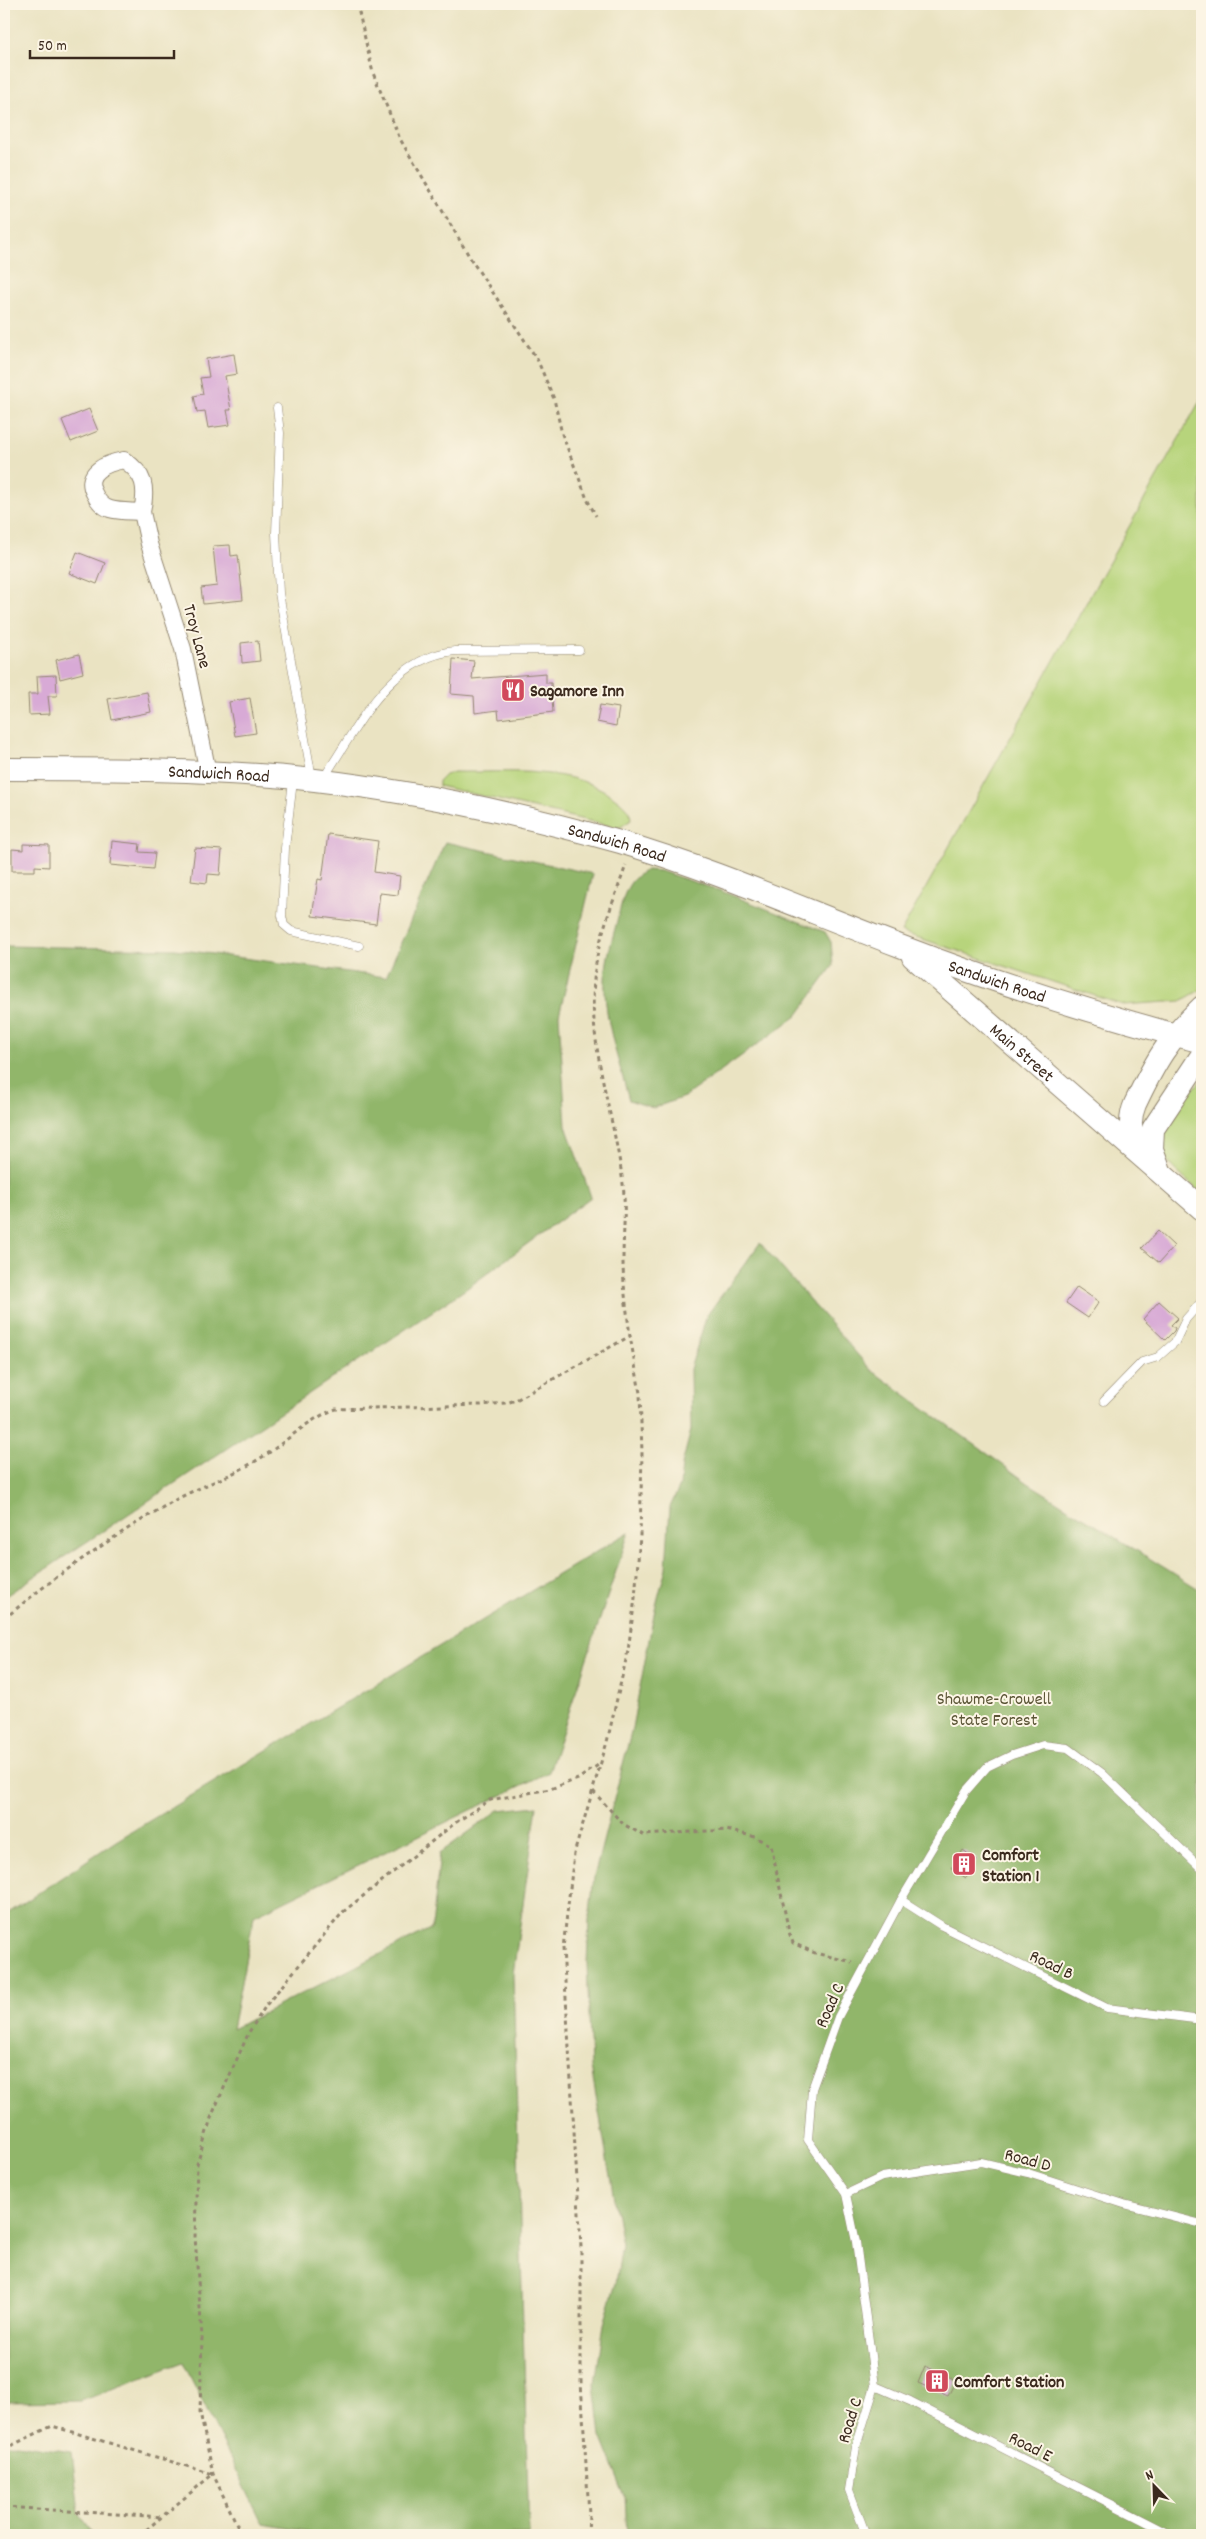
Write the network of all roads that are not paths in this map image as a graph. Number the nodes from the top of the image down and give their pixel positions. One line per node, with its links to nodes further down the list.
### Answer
1 (277, 408): 6 (lane)
2 (142, 512): 5 (street, Troy Lane)
3 (579, 650): 6 (lane)
4 (4, 769): 5 (main road, Sandwich Road)
5 (208, 773): 6 (main road, Sandwich Road)
6 (312, 777): 7 (lane); 8 (main road, Sandwich Road)
7 (359, 946)
8 (901, 947): 10 (main road, Sandwich Road); 13 (main road, Main Street)
9 (1202, 1008): 10 (main road, Main Street)
10 (1174, 1035): 11 (main road, Sandwich Road); 13 (main road, Main Street)
11 (1202, 1042)
12 (1202, 1055): 14 (main road, Main Street)
13 (1144, 1156): 14 (main road, Main Street)
14 (1161, 1172): 15 (main road, Main Street)
15 (1202, 1209)
16 (1202, 1301): 17 (lane)
17 (1104, 1401)
18 (1202, 1869): 19 (lane, Road C)
19 (901, 1900): 20 (lane, Road B); 21 (lane, Road C)
20 (1202, 2020)
21 (846, 2194): 22 (lane, Road D); 23 (lane, Road C)
22 (1202, 2224)
23 (875, 2386): 24 (lane, Road C); 25 (lane, Road E)
24 (866, 2535)
25 (1172, 2535)

